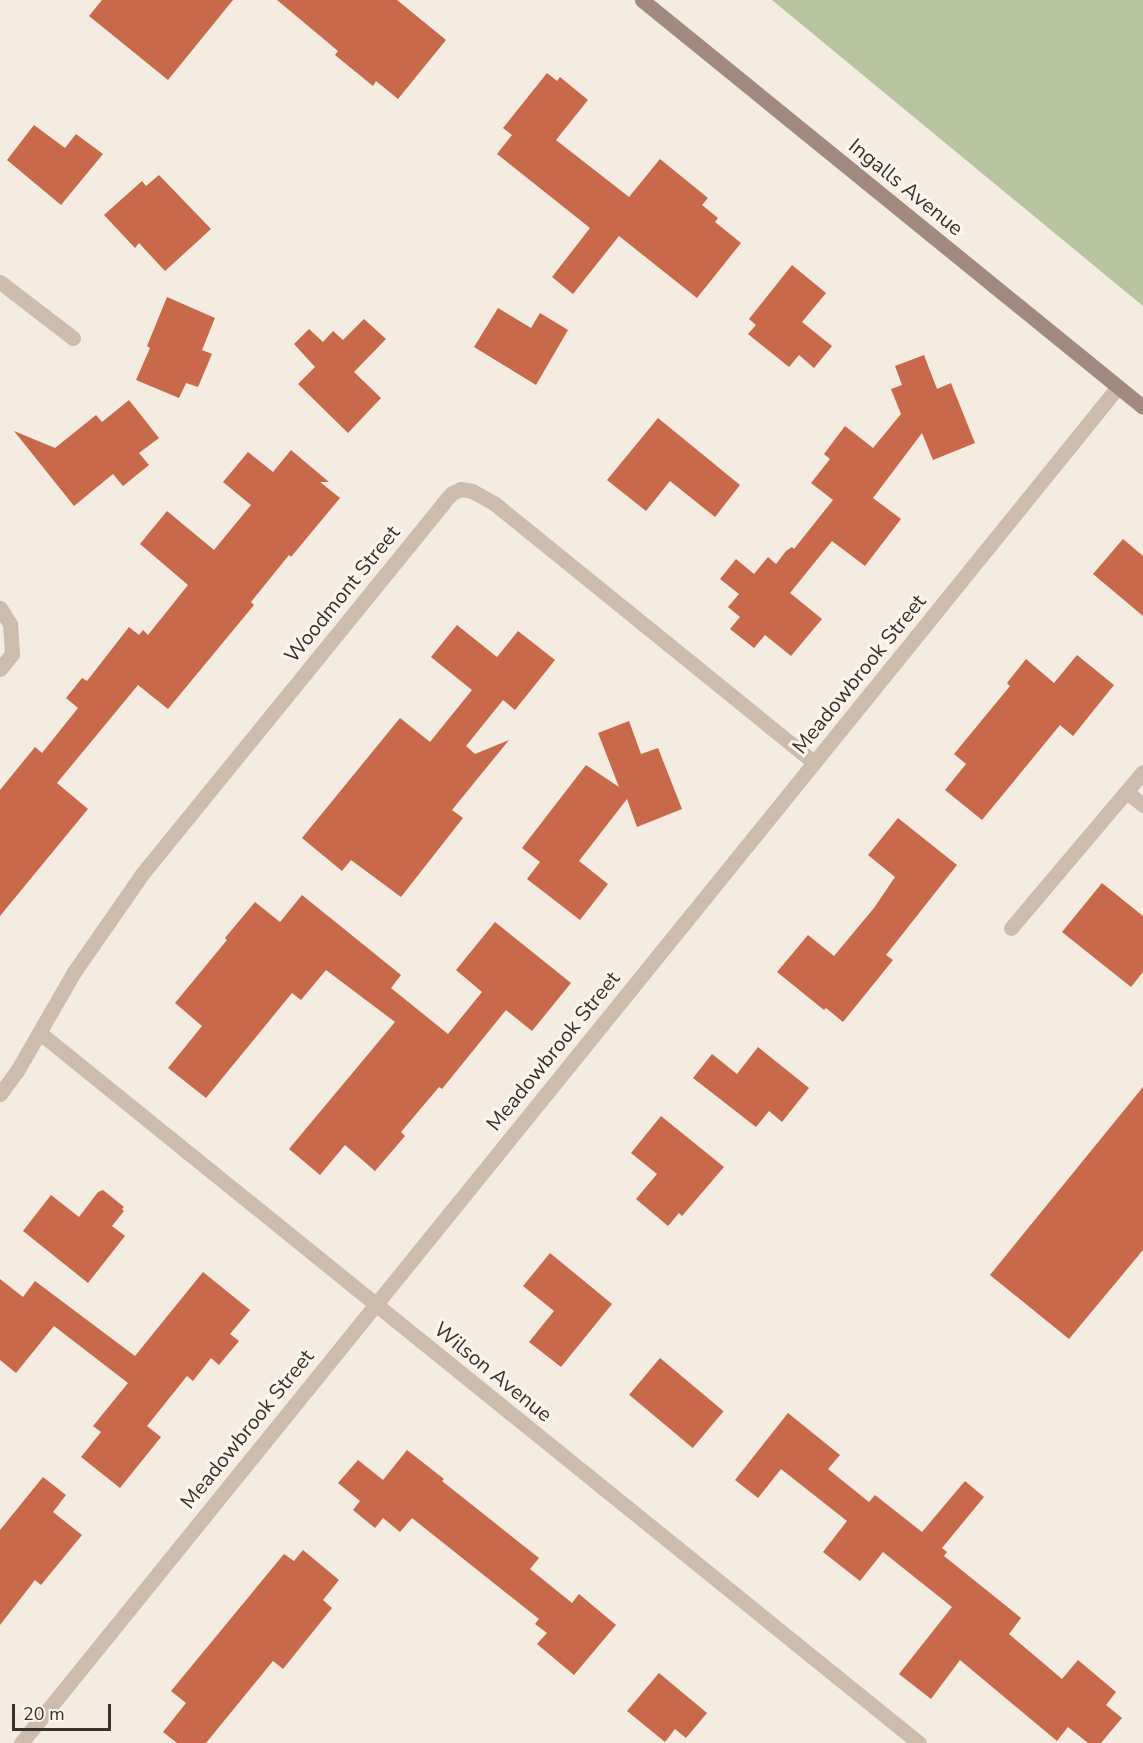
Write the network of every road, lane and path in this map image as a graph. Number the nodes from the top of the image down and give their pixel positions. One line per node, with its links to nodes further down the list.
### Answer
1 (642, 0): 4 (main road, Ingalls Avenue)
2 (0, 282): 3 (street)
3 (73, 338)
4 (1118, 387): 5 (main road, Ingalls Avenue); 8 (street, Meadowbrook Street)
5 (1143, 407)
6 (0, 608): 7 (street)
7 (0, 669)
8 (814, 762): 13 (street, Woodmont Street); 15 (street, Meadowbrook Street)
9 (1143, 772): 10 (street)
10 (1127, 792): 11 (street); 12 (street)
11 (1143, 805)
12 (1011, 928)
13 (40, 1033): 14 (street, Woodmont Street); 15 (street, Wilson Avenue)
14 (0, 1094)
15 (376, 1304): 16 (street, Meadowbrook Street); 17 (street, Wilson Avenue)
16 (21, 1743)
17 (919, 1743)

